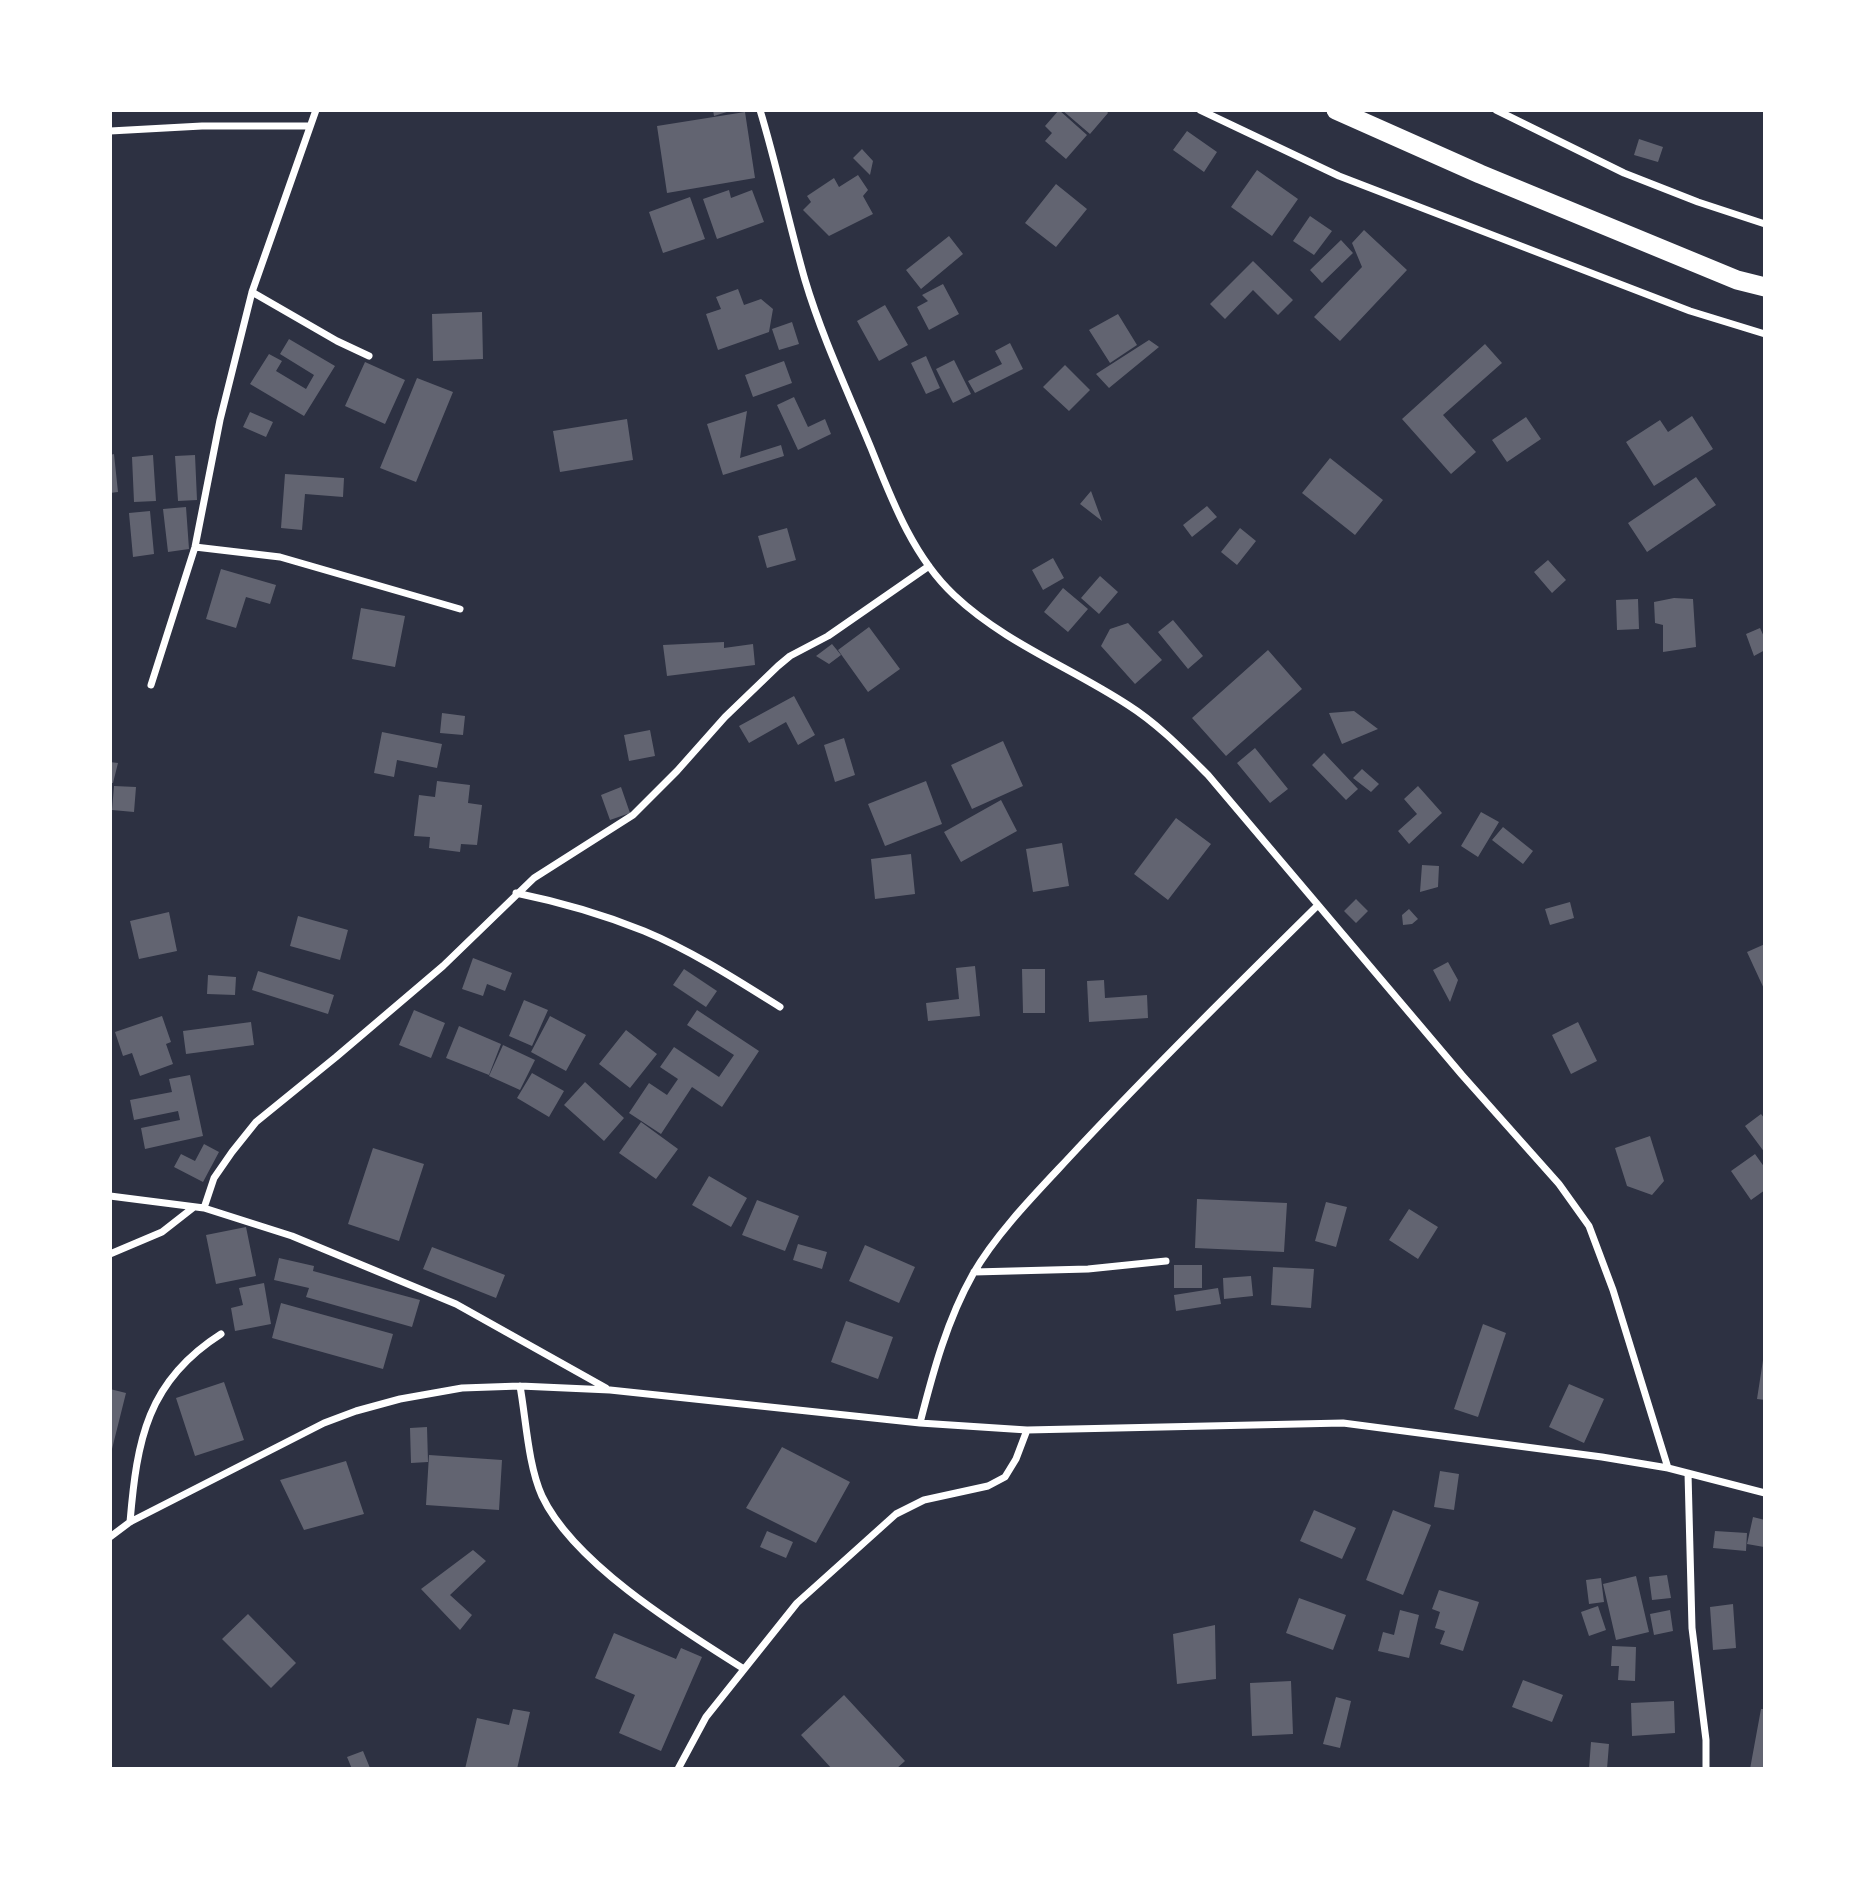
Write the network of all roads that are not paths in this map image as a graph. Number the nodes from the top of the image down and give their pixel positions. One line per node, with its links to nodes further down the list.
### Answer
1 (316, 110): 6 (street)
2 (760, 110): 14 (street)
3 (1200, 110): 11 (street)
4 (1336, 110): 9 (highway)
5 (1496, 110): 8 (street)
6 (310, 126): 7 (street); 10 (street)
7 (110, 131)
8 (1765, 224)
9 (1765, 287)
10 (252, 292): 12 (street); 13 (street)
11 (1765, 334)
12 (369, 356)
13 (195, 547): 15 (street); 16 (street)
14 (929, 566): 17 (street); 18 (street)
15 (460, 609)
16 (151, 685)
17 (516, 893): 19 (street); 22 (street)
18 (1317, 906): 25 (street); 31 (street)
19 (780, 1007)
20 (110, 1196): 21 (street)
21 (194, 1207): 22 (street); 23 (street)
22 (204, 1208): 28 (street)
23 (110, 1254)
24 (1166, 1261): 25 (street)
25 (974, 1272): 29 (street)
26 (221, 1334): 34 (street)
27 (520, 1386): 28 (street); 34 (street); 36 (street)
28 (610, 1390): 29 (street)
29 (920, 1423): 30 (street)
30 (1027, 1430): 31 (street); 36 (street)
31 (1668, 1468): 32 (street)
32 (1688, 1473): 33 (street); 38 (street)
33 (1765, 1493)
34 (130, 1522): 35 (street)
35 (110, 1537)
36 (744, 1670): 37 (street)
37 (678, 1769)
38 (1706, 1769)

